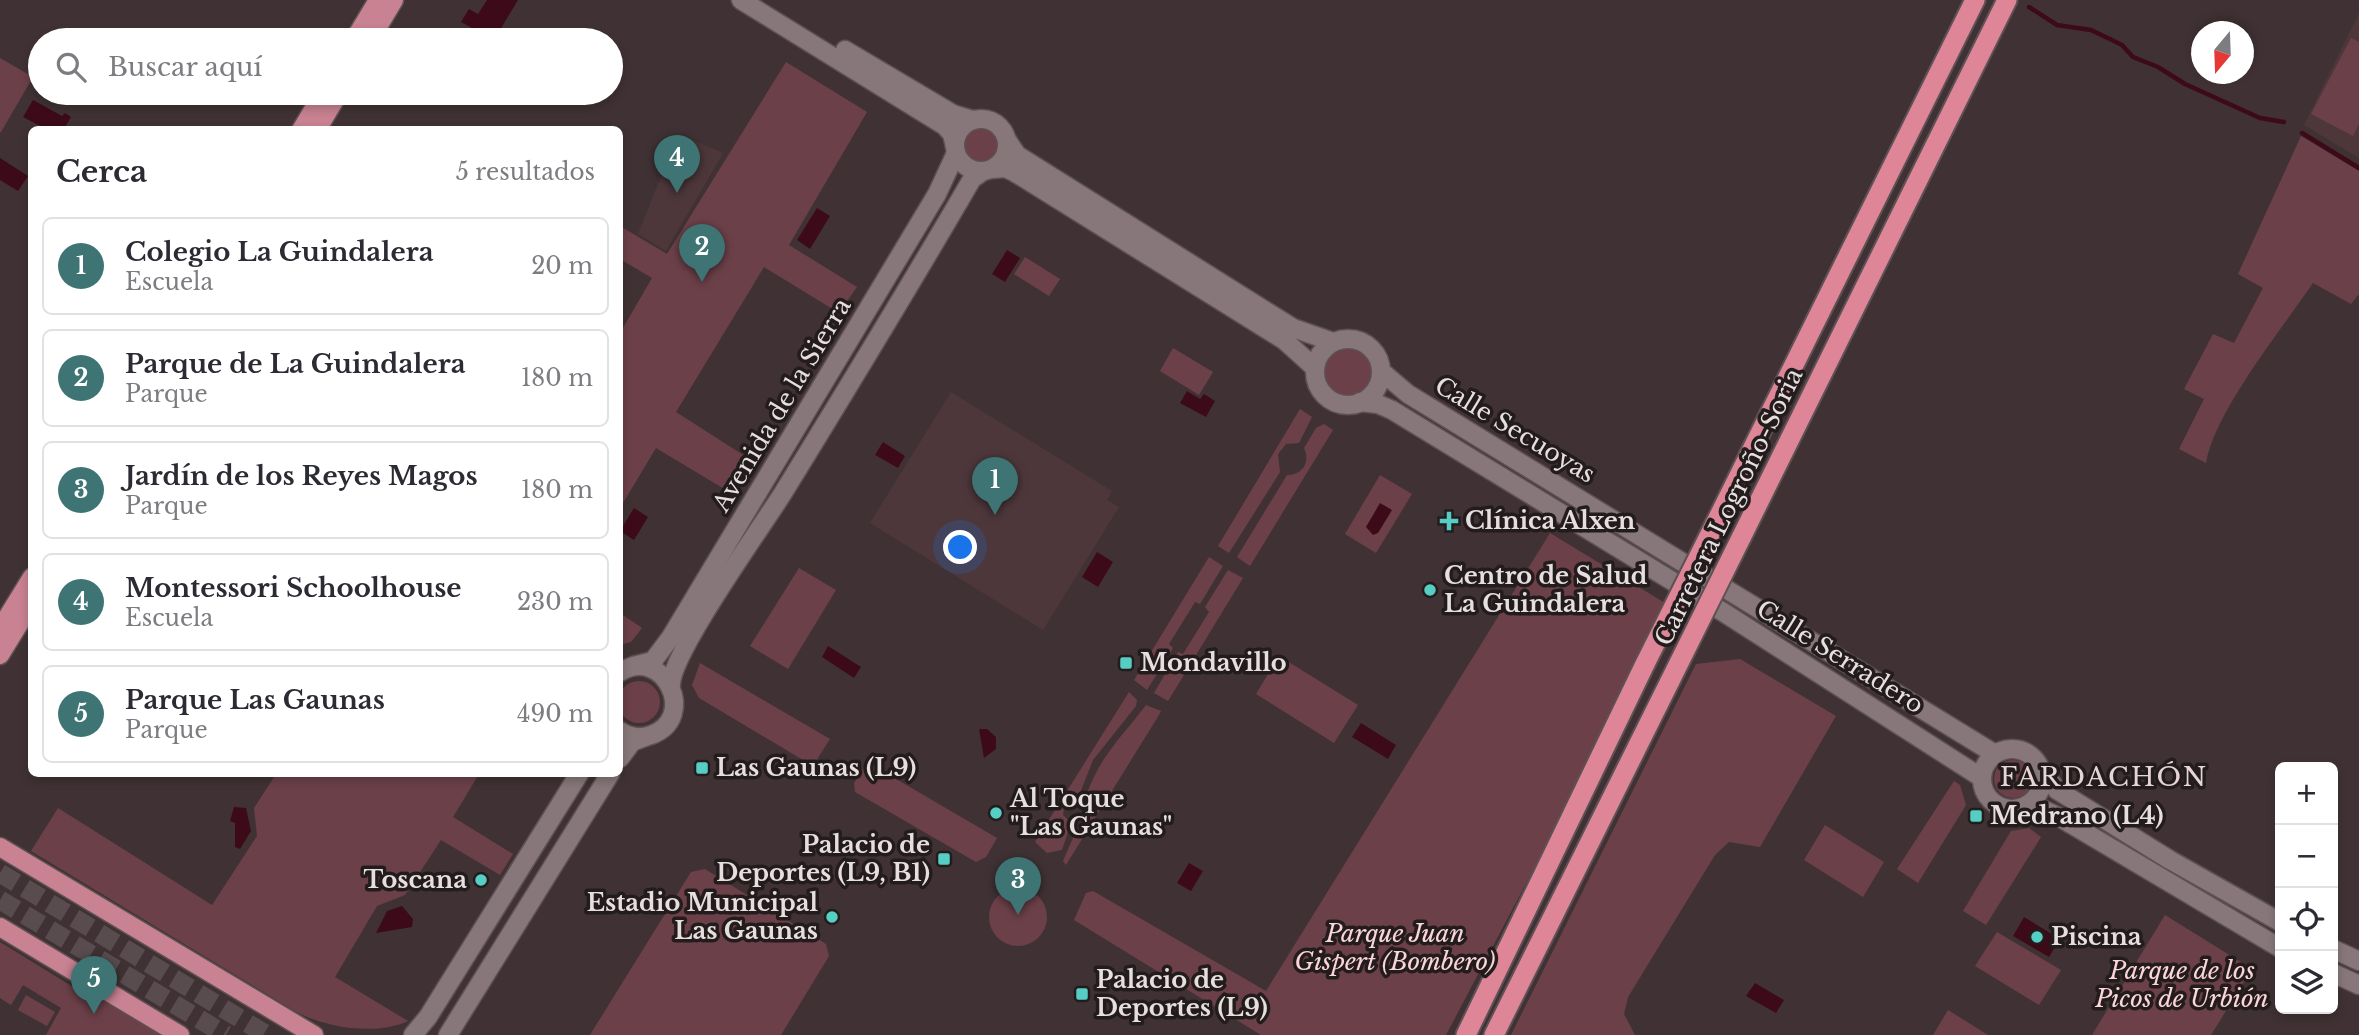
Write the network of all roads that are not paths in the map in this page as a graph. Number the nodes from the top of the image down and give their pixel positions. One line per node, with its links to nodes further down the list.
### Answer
1 (378, 0): 7 (main road)
2 (394, 0): 8 (main road)
3 (741, 0): 15 (main road)
4 (765, 0): 11 (main road)
5 (1976, 0): 50 (highway, Carretera Logroño-Soria, bridge)
6 (2007, 0): 51 (highway, Carretera Logroño-Soria, bridge)
7 (361, 28)
8 (377, 28)
9 (316, 105): 12 (main road)
10 (332, 105): 13 (main road)
11 (973, 120): 14 (main road); 15 (main road)
12 (303, 126)
13 (319, 126)
14 (1007, 140): 16 (main road); 17 (main road)
15 (955, 150): 16 (main road); 27 (main road, Avenida de la Sierra)
16 (988, 171): 18 (main road); 28 (main road, Avenida de la Sierra)
17 (1333, 342): 18 (main road); 19 (main road)
18 (1315, 368): 20 (main road)
19 (1381, 371): 20 (main road); 23 (main road, Calle Secuoyas)
20 (1360, 402): 21 (main road, Calle Secuoyas)
21 (1670, 580): 36 (main road, Calle Serradero)
22 (28, 584): 25 (main road)
23 (1734, 593): 32 (main road, Calle Serradero)
24 (28, 609): 26 (main road)
25 (0, 629)
26 (0, 654)
27 (626, 669): 28 (main road)
28 (671, 685): 30 (main road, Avenida de la Sierra)
29 (623, 732): 30 (main road)
30 (645, 737): 31 (main road)
31 (623, 754)
32 (1995, 754): 33 (main road); 36 (main road)
33 (2042, 771): 37 (main road); 39 (main road)
34 (577, 777): 48 (main road)
35 (608, 777): 49 (main road)
36 (1982, 778): 37 (main road)
37 (2026, 807): 41 (main road)
38 (0, 847): 47 (main road)
39 (2275, 919)
40 (0, 927): 46 (main road)
41 (2275, 945)
42 (2338, 950): 43 (main road)
43 (2359, 961)
44 (2338, 975): 45 (main road)
45 (2359, 985)
46 (180, 1035)
47 (314, 1035)
48 (413, 1035)
49 (448, 1035)
50 (1466, 1035)
51 (1494, 1035)

